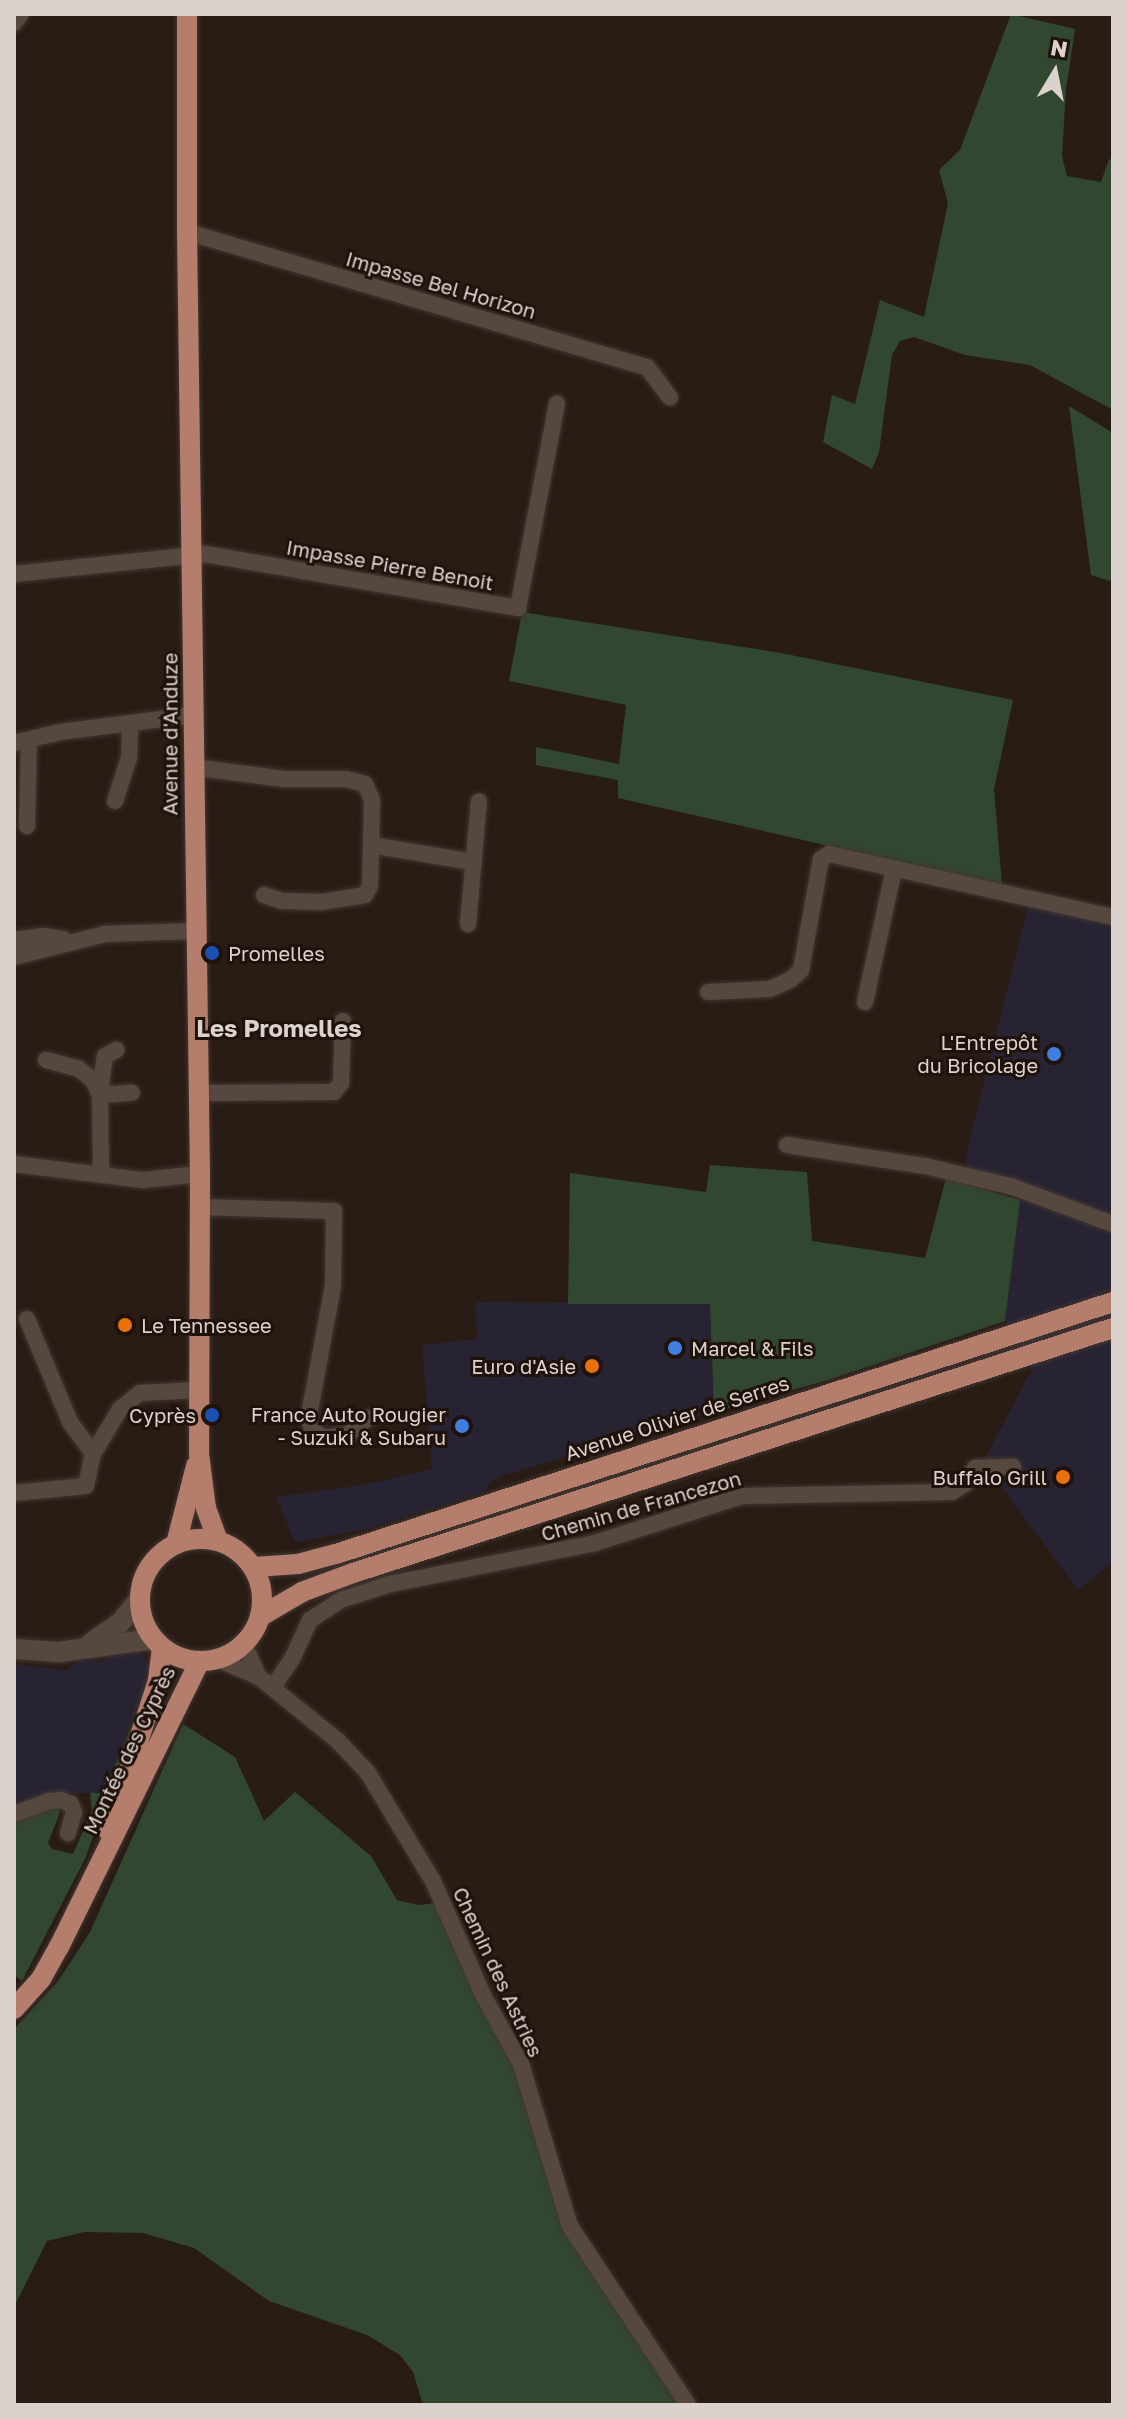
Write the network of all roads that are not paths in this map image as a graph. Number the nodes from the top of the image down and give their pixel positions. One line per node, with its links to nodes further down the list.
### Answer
1 (21, 14): 3 (street)
2 (187, 14): 4 (main road, Avenue d'Anduze)
3 (14, 23)
4 (187, 232): 5 (street, Impasse Bel Horizon); 7 (main road, Avenue d'Anduze)
5 (670, 397)
6 (557, 404): 7 (street, Impasse Pierre Benoit)
7 (193, 553): 8 (street); 9 (main road, Avenue d'Anduze)
8 (14, 574)
9 (193, 715): 10 (street); 12 (main road, Avenue d'Anduze)
10 (130, 724): 11 (street); 13 (street)
11 (21, 741): 15 (street)
12 (193, 767): 16 (street); 22 (main road, Avenue d'Anduze)
13 (115, 801)
14 (479, 801): 17 (street)
15 (27, 826)
16 (371, 845): 17 (street); 19 (street)
17 (473, 862): 21 (street)
18 (894, 869): 20 (street); 26 (street); 27 (street)
19 (264, 895)
20 (1113, 917)
21 (468, 924)
22 (195, 931): 24 (street); 32 (main road, Avenue d'Anduze)
23 (14, 940): 24 (street)
24 (73, 940): 25 (street)
25 (14, 957)
26 (708, 992)
27 (865, 1002)
28 (343, 1021): 32 (street)
29 (116, 1050): 33 (street)
30 (46, 1060): 33 (street)
31 (132, 1093): 33 (street)
32 (197, 1093): 37 (main road, Avenue d'Anduze)
33 (100, 1095): 36 (street)
34 (787, 1145): 39 (street)
35 (14, 1164): 36 (street)
36 (101, 1173): 37 (street)
37 (200, 1174): 38 (main road, Avenue d'Anduze)
38 (200, 1207): 43 (main road, Avenue d'Anduze); 44 (street)
39 (1113, 1224)
40 (1113, 1302): 51 (main road, Avenue Olivier de Serres)
41 (27, 1319): 45 (street)
42 (1113, 1328): 53 (main road)
43 (199, 1390): 45 (street); 46 (main road, Avenue d'Anduze)
44 (368, 1418)
45 (93, 1454): 48 (street)
46 (199, 1454): 49 (main road, Avenue d'Anduze); 50 (main road, Avenue d'Anduze)
47 (1013, 1467): 59 (street, Chemin de Francezon)
48 (14, 1493)
49 (218, 1541): 50 (main road); 51 (main road)
50 (176, 1544): 52 (main road)
51 (254, 1567): 53 (main road)
52 (140, 1598): 54 (main road); 56 (street)
53 (261, 1616): 55 (main road)
54 (158, 1644): 56 (street); 58 (main road); 62 (main road, Montée des Cyprès)
55 (244, 1644): 58 (main road); 59 (street, Chemin des Astries)
56 (84, 1647): 57 (street)
57 (14, 1649)
58 (208, 1660): 59 (street, Chemin des Astries); 62 (main road, Montée des Cyprès)
59 (266, 1682): 64 (street, Chemin des Astries)
60 (14, 1814): 61 (street)
61 (68, 1833)
62 (102, 1860): 63 (main road, Montée des Cyprès)
63 (14, 2009)
64 (688, 2405)

